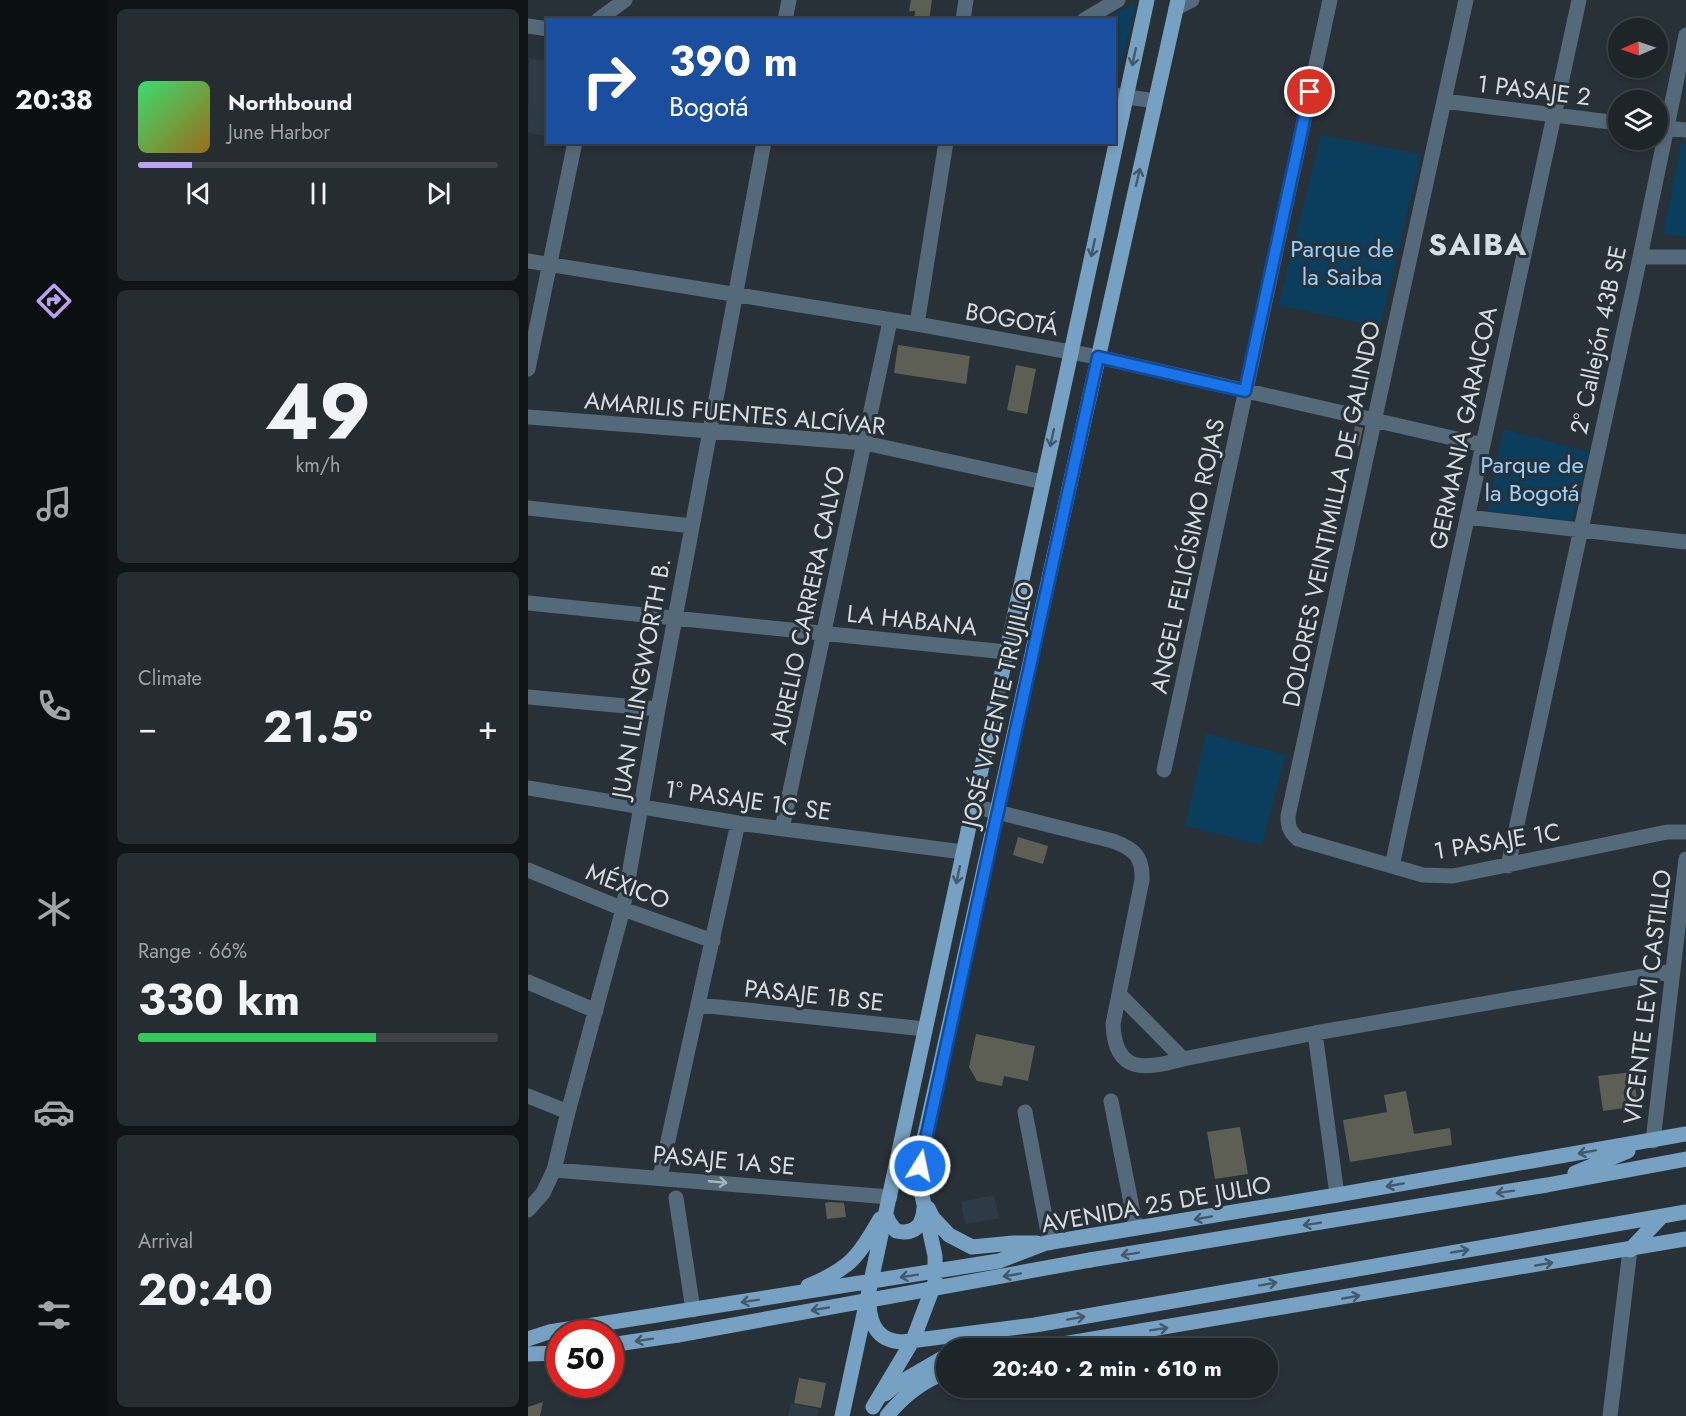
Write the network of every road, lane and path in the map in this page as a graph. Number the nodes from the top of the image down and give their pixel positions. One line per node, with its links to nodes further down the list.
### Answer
1 (604, 0): 12 (street)
2 (625, 0): 13 (street)
3 (789, 0): 14 (street)
4 (966, 0): 15 (street)
5 (1118, 0): 16 (street)
6 (1147, 0): 20 (main road, JOSÉ VICENTE TRUJILLO, one-way to 20)
7 (1192, 0): 11 (street)
8 (1330, 0): 44 (street, ANGEL FELICÍSIMO ROJAS)
9 (1466, 0): 22 (street, DOLORES VEINTIMILLA DE GALINDO)
10 (1579, 0): 24 (street, GERMANIA GARAICOA)
11 (1177, 4): 21 (main road, JOSÉ VICENTE TRUJILLO)
12 (599, 18)
13 (600, 18)
14 (785, 18)
15 (963, 18)
16 (1087, 18)
17 (528, 26): 18 (street)
18 (546, 29)
19 (1686, 36): 23 (street, 2º Callejón 43B SE)
20 (1120, 96): 21 (street); 25 (main road, JOSÉ VICENTE TRUJILLO, one-way to 25)
21 (1155, 101): 42 (main road, JOSÉ VICENTE TRUJILLO, one-way to 21)
22 (1444, 101): 24 (street, 1 PASAJE 2); 46 (street, DOLORES VEINTIMILLA DE GALINDO)
23 (1668, 105)
24 (1554, 116): 26 (street, 1 PASAJE 2); 49 (street, GERMANIA GARAICOA)
25 (1116, 117)
26 (1608, 122)
27 (1668, 128): 28 (street)
28 (1686, 130)
29 (575, 144): 37 (street)
30 (764, 144): 38 (street, JUAN ILLINGWORTH B.)
31 (946, 144): 40 (street)
32 (1111, 144): 41 (main road, JOSÉ VICENTE TRUJILLO, one-way to 41)
33 (1658, 150): 34 (street, 2º Callejón 43B SE)
34 (1640, 257): 35 (street); 54 (street, 2º Callejón 43B SE)
35 (1686, 257)
36 (528, 261): 37 (street, BOGOTÁ)
37 (549, 265): 38 (street, BOGOTÁ); 43 (street)
38 (735, 296): 39 (street, BOGOTÁ); 47 (street, JUAN ILLINGWORTH B.)
39 (890, 321): 40 (street, BOGOTÁ); 48 (street, AURELIO CARRERA CALVO)
40 (917, 324): 41 (street, BOGOTÁ)
41 (1071, 352): 42 (street, BOGOTÁ); 50 (main road, JOSÉ VICENTE TRUJILLO, one-way to 50)
42 (1098, 357): 44 (street, BOGOTÁ); 66 (main road, JOSÉ VICENTE TRUJILLO)
43 (528, 369)
44 (1245, 391): 46 (street, BOGOTÁ); 62 (street, ANGEL FELICÍSIMO ROJAS)
45 (528, 417): 47 (street, AMARILIS FUENTES ALCÍVAR)
46 (1374, 420): 49 (street, BOGOTÁ); 68 (street, DOLORES VEINTIMILLA DE GALINDO)
47 (710, 431): 48 (street, AMARILIS FUENTES ALCÍVAR); 53 (street, JUAN ILLINGWORTH B.)
48 (864, 443): 50 (street, AMARILIS FUENTES ALCÍVAR); 58 (street, AURELIO CARRERA CALVO)
49 (1483, 445): 52 (street, GERMANIA GARAICOA)
50 (1043, 482): 59 (main road, JOSÉ VICENTE TRUJILLO)
51 (528, 508): 53 (street)
52 (1467, 517): 54 (street); 73 (street, GERMANIA GARAICOA)
53 (692, 526): 57 (street, JUAN ILLINGWORTH B.)
54 (1580, 530): 55 (street); 74 (street, 2º Callejón 43B SE)
55 (1686, 542)
56 (528, 603): 57 (street, LA HABANA)
57 (675, 616): 58 (street, LA HABANA); 61 (street, JUAN ILLINGWORTH B.)
58 (824, 634): 59 (street, LA HABANA); 69 (street, AURELIO CARRERA CALVO)
59 (1006, 652): 64 (main road, JOSÉ VICENTE TRUJILLO)
60 (528, 697): 61 (street)
61 (658, 709): 65 (street, JUAN ILLINGWORTH B.)
62 (1164, 770)
63 (528, 788): 65 (street, 1° PASAJE 1C SE)
64 (973, 806): 66 (street); 71 (main road, JOSÉ VICENTE TRUJILLO)
65 (640, 807): 67 (street, 1° PASAJE 1C SE); 76 (street, JUAN ILLINGWORTH B.)
66 (997, 811): 80 (street); 95 (main road, JOSÉ VICENTE TRUJILLO)
67 (738, 823): 69 (street, 1° PASAJE 1C SE); 77 (street)
68 (1288, 826): 73 (street, 1 PASAJE 1C)
69 (782, 829): 71 (street, 1° PASAJE 1C SE)
70 (1686, 832): 74 (street, 1 PASAJE 1C)
71 (963, 852): 83 (main road, JOSÉ VICENTE TRUJILLO, one-way to 83)
72 (1686, 859): 78 (street, VICENTE LEVI CASTILLO)
73 (1392, 866): 74 (street, 1 PASAJE 1C)
74 (1508, 866)
75 (528, 870): 76 (street, MÉXICO)
76 (623, 909): 77 (street, MÉXICO); 82 (street, JUAN ILLINGWORTH B.)
77 (713, 941): 81 (street)
78 (1673, 971): 84 (street); 91 (street, VICENTE LEVI CASTILLO)
79 (528, 982): 82 (street)
80 (1119, 994): 85 (street); 85 (street)
81 (699, 1005): 83 (street, PASAJE 1B SE); 94 (street)
82 (596, 1011): 88 (street, JUAN ILLINGWORTH B.)
83 (925, 1029): 100 (main road, JOSÉ VICENTE TRUJILLO)
84 (1315, 1034): 85 (street); 97 (street)
85 (1183, 1059)
86 (528, 1096): 88 (street)
87 (1111, 1101): 104 (street)
88 (568, 1112): 93 (street, JUAN ILLINGWORTH B.)
89 (1025, 1112): 106 (street)
90 (1686, 1134): 91 (main road, AVENIDA 25 DE JULIO)
91 (1653, 1141): 96 (main road); 97 (main road, AVENIDA 25 DE JULIO, one-way to 97)
92 (1686, 1159): 96 (main road, AVENIDA 25 DE JULIO)
93 (555, 1170): 94 (street, PASAJE 1A SE); 101 (street, JUAN ILLINGWORTH B.)
94 (660, 1177): 100 (street, PASAJE 1A SE, one-way to 100)
95 (920, 1185): 99 (main road, JOSÉ VICENTE TRUJILLO); 106 (main road)
96 (1547, 1185): 117 (main road, AVENIDA 25 DE JULIO, one-way to 117, bridge)
97 (1337, 1195): 104 (main road, AVENIDA 25 DE JULIO, one-way to 104)
98 (676, 1198): 111 (street)
99 (924, 1202): 100 (main road); 108 (main road, JOSÉ VICENTE TRUJILLO)
100 (888, 1205): 109 (main road, JOSÉ VICENTE TRUJILLO); 110 (main road)
101 (528, 1210)
102 (1686, 1212): 103 (main road)
103 (1662, 1216): 107 (main road); 112 (main road, one-way to 103)
104 (1136, 1228): 106 (main road, AVENIDA 25 DE JULIO)
105 (1686, 1239): 107 (main road)
106 (1048, 1243): 108 (main road, AVENIDA 25 DE JULIO)
107 (1630, 1250): 114 (main road, one-way to 107); 129 (street)
108 (936, 1272): 109 (main road, AVENIDA 25 DE JULIO, one-way to 109); 116 (main road, JOSÉ VICENTE TRUJILLO)
109 (870, 1286): 110 (main road, AVENIDA 25 DE JULIO); 116 (main road); 122 (main road, JOSÉ VICENTE TRUJILLO)
110 (784, 1295): 111 (main road, AVENIDA 25 DE JULIO, one-way to 111)
111 (693, 1310): 115 (main road, AVENIDA 25 DE JULIO)
112 (1035, 1325): 113 (main road); 116 (main road)
113 (995, 1338)
114 (1099, 1338)
115 (528, 1339)
116 (913, 1340): 125 (main road, JOSÉ VICENTE TRUJILLO)
117 (624, 1344)
118 (546, 1353): 119 (main road)
119 (528, 1354)
120 (936, 1362): 123 (main road)
121 (936, 1367): 123 (main road)
122 (850, 1375): 126 (street); 127 (main road, JOSÉ VICENTE TRUJILLO)
123 (909, 1377): 125 (main road)
124 (936, 1377): 128 (main road)
125 (871, 1412)
126 (835, 1416)
127 (842, 1416)
128 (887, 1416)
129 (1610, 1416)

